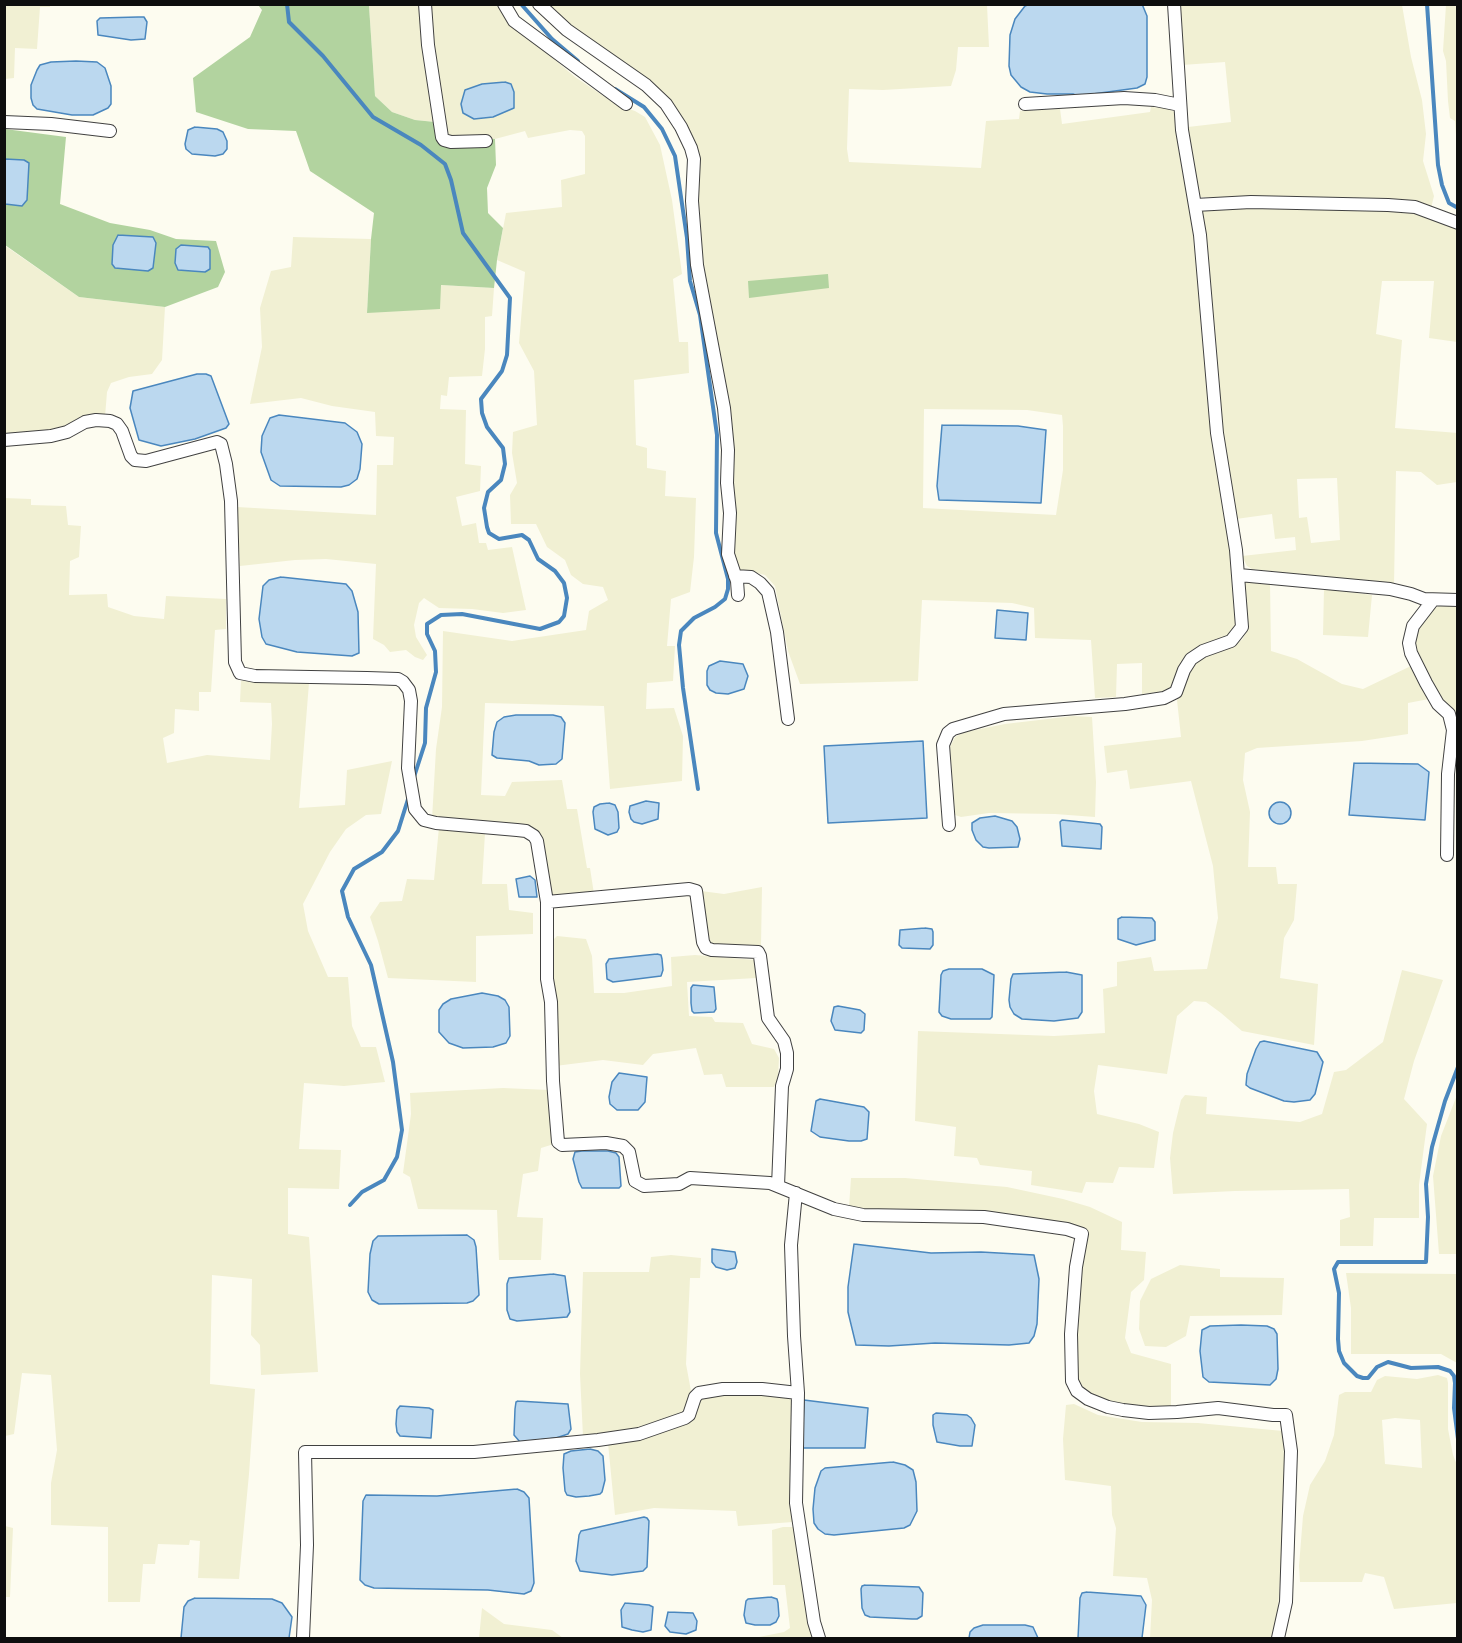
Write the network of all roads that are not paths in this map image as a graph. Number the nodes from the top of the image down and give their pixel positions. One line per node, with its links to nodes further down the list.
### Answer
1 (425, 4): 10 (street)
2 (504, 4): 5 (street)
3 (539, 4): 15 (street)
4 (1174, 4): 7 (street)
5 (626, 104)
6 (1025, 104): 7 (street)
7 (1180, 105): 11 (street)
8 (4, 122): 9 (street)
9 (110, 131)
10 (486, 141)
11 (1195, 206): 12 (street); 14 (street)
12 (1458, 223)
13 (4, 440): 22 (street)
14 (1239, 575): 17 (street); 20 (street)
15 (735, 576): 16 (street); 19 (street)
16 (738, 595)
17 (1433, 600): 18 (street); 21 (street)
18 (1458, 600)
19 (788, 719)
20 (950, 825)
21 (1447, 855)
22 (547, 902): 23 (street); 23 (street)
23 (778, 1186): 24 (street)
24 (796, 1193): 25 (street); 28 (street)
25 (798, 1393): 26 (street); 27 (street)
26 (303, 1638)
27 (819, 1638)
28 (1278, 1638)

